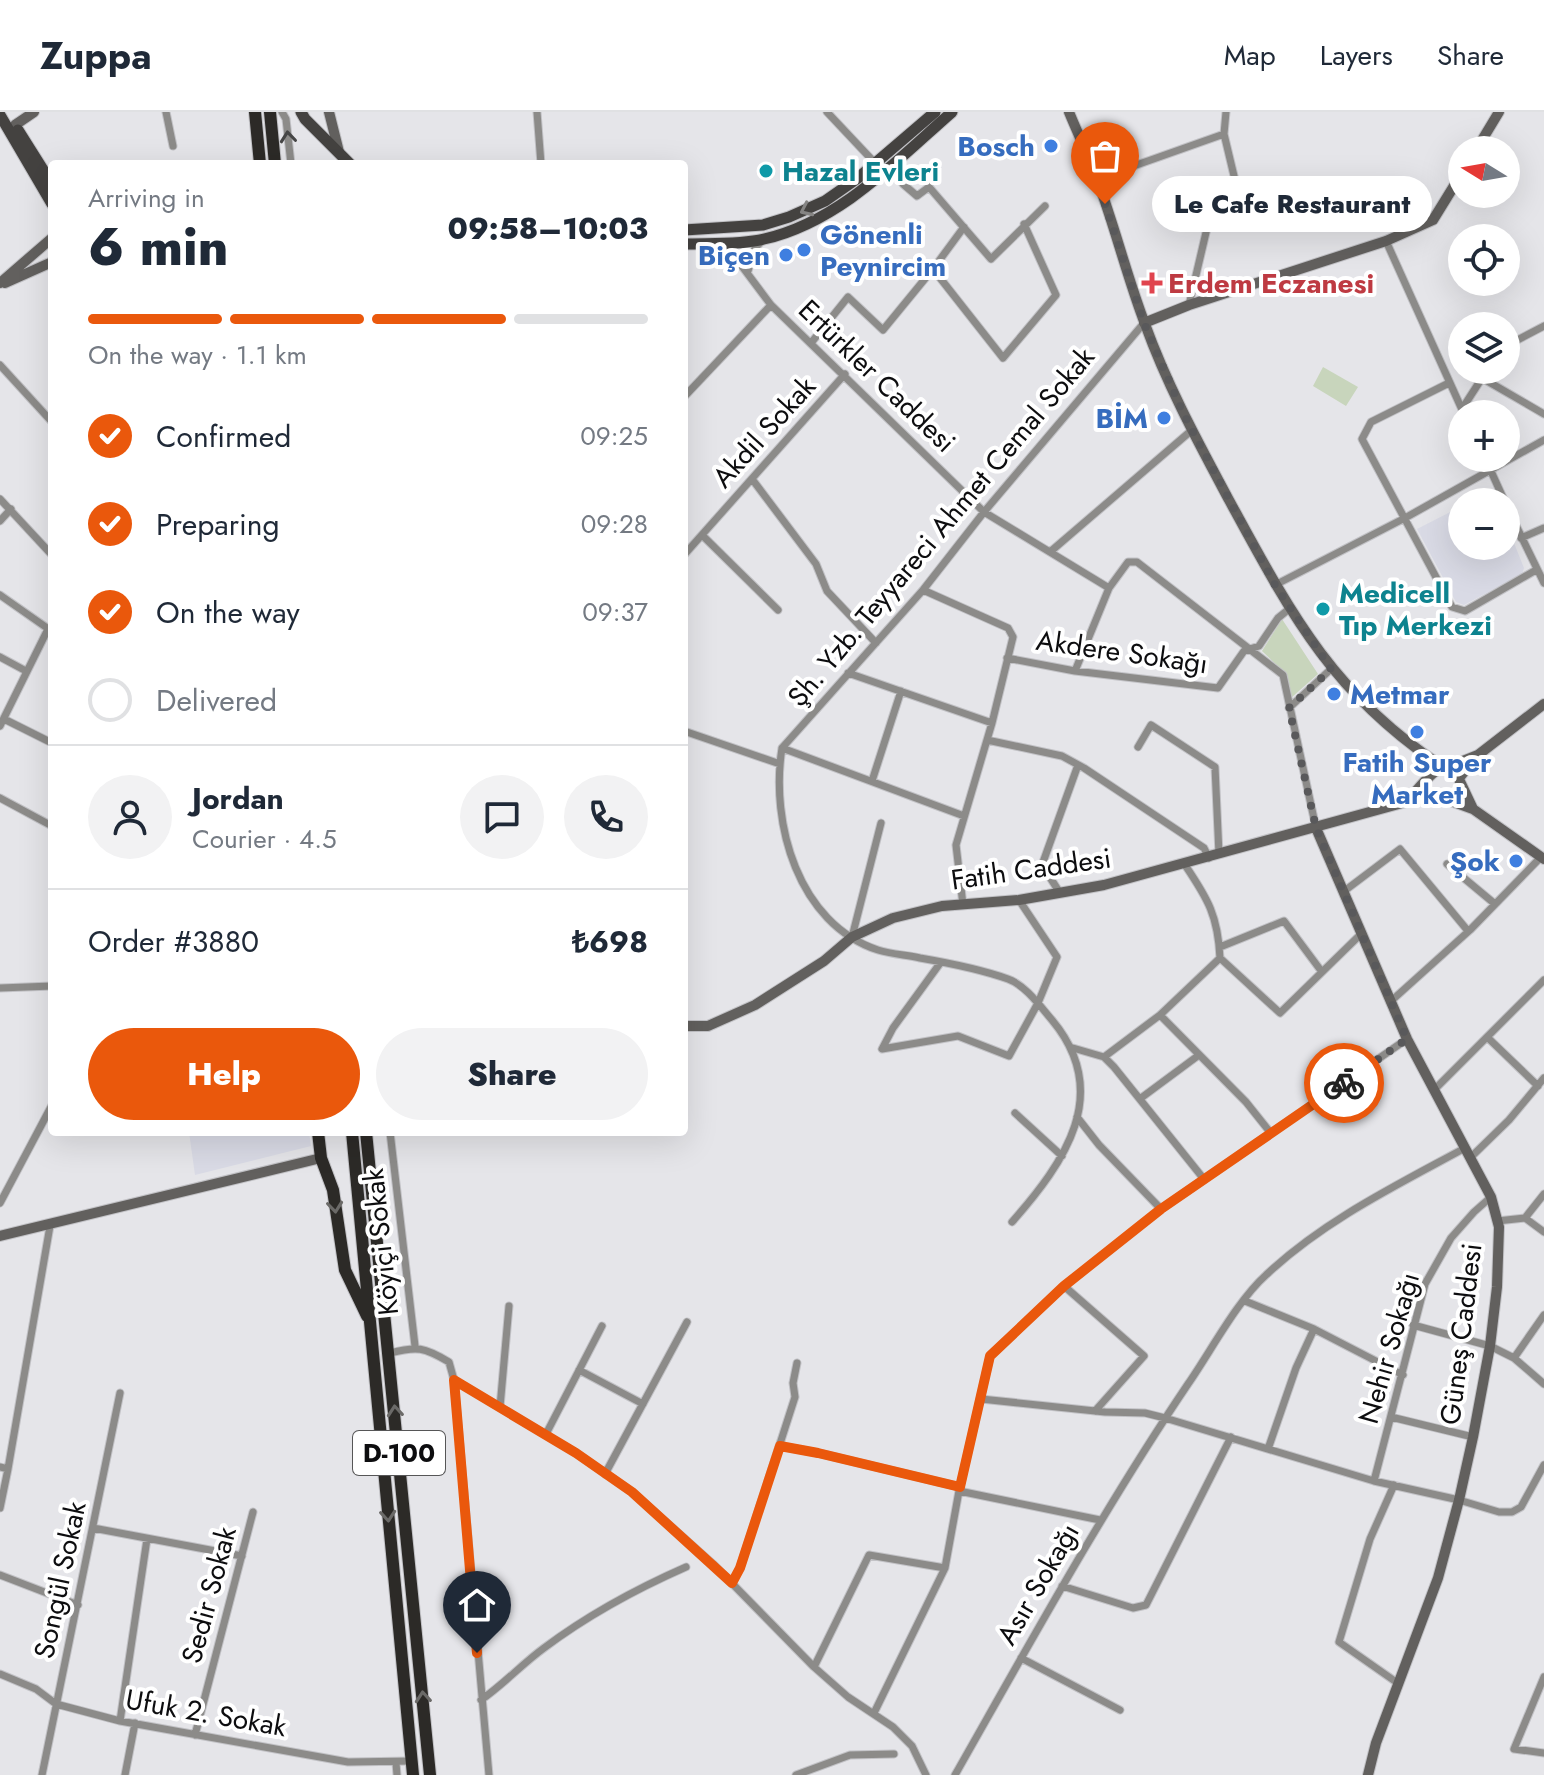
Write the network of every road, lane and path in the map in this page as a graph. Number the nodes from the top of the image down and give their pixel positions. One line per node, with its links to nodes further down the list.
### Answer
1 (6, 112): 17 (main road)
2 (34, 112): 17 (main road)
3 (166, 112): 20 (street)
4 (255, 112): 22 (highway)
5 (270, 112): 23 (highway)
6 (282, 112): 24 (street, one-way to 6)
7 (301, 112): 21 (main road)
8 (329, 112): 21 (main road)
9 (537, 112): 26 (street)
10 (827, 112): 27 (street)
11 (935, 112): 27 (main road)
12 (952, 112): 28 (main road)
13 (1069, 112): 30 (main road)
14 (1226, 112): 18 (street)
15 (1499, 112): 19 (main road)
16 (0, 115): 17 (main road)
17 (12, 127): 29 (main road); 31 (main road)
18 (1224, 134): 30 (street); 33 (street)
19 (1484, 136)
20 (173, 146)
21 (339, 152): 25 (main road)
22 (260, 160)
23 (275, 160)
24 (291, 160)
25 (346, 160)
26 (541, 160)
27 (875, 163): 38 (main road, one-way to 38)
28 (891, 167): 37 (street); 39 (main road)
29 (48, 178)
30 (1097, 179): 50 (main road)
31 (48, 196)
32 (1448, 196): 40 (main road)
33 (1240, 201)
34 (1045, 206): 36 (street)
35 (1208, 224): 49 (street)
36 (1022, 226): 37 (street); 45 (street)
37 (964, 227): 45 (street)
38 (688, 230)
39 (764, 239): 42 (main road); 46 (street)
40 (1386, 241): 49 (main road); 56 (street)
41 (48, 242): 47 (main road)
42 (707, 243): 43 (main road); 46 (street, Ertürkler Caddesi)
43 (688, 244)
44 (48, 264): 47 (main road)
45 (933, 269): 53 (street)
46 (748, 271): 48 (street, Ertürkler Caddesi)
47 (0, 285)
48 (771, 305): 53 (street, Ertürkler Caddesi); 59 (street)
49 (1189, 305): 50 (main road)
50 (1144, 323): 62 (main road); 69 (street, Şh. Yzb. Teyyareci Ahmet Cemal Sokak)
51 (1544, 326): 52 (street)
52 (1520, 339)
53 (811, 343): 55 (street, Ertürkler Caddesi)
54 (0, 365): 61 (street)
55 (845, 374): 66 (street, Akdil Sokak); 69 (street, Ertürkler Caddesi)
56 (1448, 381)
57 (1448, 384): 70 (street)
58 (1498, 384): 60 (street)
59 (688, 393)
60 (1544, 414)
61 (48, 418)
62 (1192, 430): 77 (street); 80 (main road)
63 (1544, 440): 64 (street)
64 (1520, 453)
65 (1486, 472): 70 (street)
66 (752, 479): 73 (street, Akdil Sokak); 88 (street)
67 (0, 499): 68 (street)
68 (11, 509): 71 (street); 75 (street)
69 (984, 512): 77 (street, Ertürkler Caddesi); 82 (street, Şh. Yzb. Teyyareci Ahmet Cemal Sokak)
70 (1405, 518): 78 (street); 80 (street)
71 (0, 521)
72 (1544, 528): 74 (street)
73 (702, 535): 76 (street, Akdil Sokak); 85 (street)
74 (1521, 538): 78 (street)
75 (48, 551)
76 (688, 551)
77 (1050, 552): 81 (street, Ertürkler Caddesi)
78 (1536, 570): 79 (street)
79 (1544, 583)
80 (1275, 585): 84 (main road)
81 (1109, 588): 89 (street); 94 (street)
82 (923, 590): 88 (street, Şh. Yzb. Teyyareci Ahmet Cemal Sokak); 91 (street)
83 (0, 595): 86 (street)
84 (1289, 609): 89 (street, Akdere Sokağı); 92 (main road)
85 (778, 610)
86 (48, 629)
87 (48, 633): 93 (street)
88 (876, 643): 95 (street, Şh. Yzb. Teyyareci Ahmet Cemal Sokak)
89 (1251, 649): 94 (street, Akdere Sokağı); 98 (street)
90 (0, 657): 93 (street)
91 (1007, 658): 94 (street, Akdere Sokağı); 100 (street)
92 (1331, 669): 98 (street); 105 (main road)
93 (26, 671): 99 (street)
94 (1075, 671)
95 (848, 673): 96 (street); 106 (street, Şh. Yzb. Teyyareci Ahmet Cemal Sokak)
96 (901, 691): 100 (street); 112 (street)
97 (1544, 704): 107 (main road)
98 (1289, 708): 121 (street)
99 (2, 723): 103 (street)
100 (992, 723): 102 (street)
101 (688, 732): 108 (street)
102 (987, 740): 109 (street); 118 (street)
103 (48, 741)
104 (1138, 747): 122 (street)
105 (1412, 747): 110 (main road); 111 (main road)
106 (782, 748): 108 (street, Şh. Yzb. Teyyareci Ahmet Cemal Sokak); 112 (street)
107 (1478, 755): 110 (main road); 113 (main road)
108 (780, 764): 133 (street, Şh. Yzb. Teyyareci Ahmet Cemal Sokak)
109 (1078, 765): 122 (street); 127 (street)
110 (1446, 767): 111 (main road); 113 (main road)
111 (1429, 778): 115 (main road); 116 (main road)
112 (872, 781): 118 (street)
113 (1459, 781): 115 (main road); 117 (main road)
114 (0, 798): 120 (street)
115 (1442, 798): 116 (main road, Fatih Caddesi); 117 (main road)
116 (1406, 802): 121 (main road, Fatih Caddesi)
117 (1473, 809): 123 (main road)
118 (964, 816): 130 (street)
119 (881, 823): 133 (street)
120 (48, 824)
121 (1316, 828): 122 (main road, Fatih Caddesi); 126 (main road, Güneş Caddesi)
122 (1214, 856): 125 (main road, Fatih Caddesi)
123 (1542, 858): 129 (street)
124 (1447, 864): 129 (street)
125 (1185, 865): 127 (main road, Fatih Caddesi); 134 (street)
126 (1343, 892): 131 (street); 132 (main road, Güneş Caddesi)
127 (1060, 893): 128 (main road, Fatih Caddesi)
128 (1019, 900): 130 (main road, Fatih Caddesi); 142 (street)
129 (1495, 904): 131 (street)
130 (963, 905): 133 (main road, Fatih Caddesi)
131 (1468, 931): 141 (street)
132 (1361, 934): 137 (street); 141 (main road, Güneş Caddesi)
133 (852, 937): 136 (street, Şh. Yzb. Teyyareci Ahmet Cemal Sokak); 144 (main road, Fatih Caddesi)
134 (1220, 947): 135 (street); 137 (street)
135 (1220, 958): 137 (street); 143 (street)
136 (941, 962): 142 (street, Şh. Yzb. Teyyareci Ahmet Cemal Sokak); 142 (street)
137 (1322, 972)
138 (1544, 980): 145 (street)
139 (48, 986): 140 (street)
140 (0, 988)
141 (1390, 1002): 146 (main road, Güneş Caddesi)
142 (1038, 1003): 147 (street, Şh. Yzb. Teyyareci Ahmet Cemal Sokak)
143 (1160, 1015): 148 (street); 149 (street)
144 (688, 1026)
145 (1487, 1037): 151 (street); 152 (street)
146 (1407, 1039): 152 (main road, Güneş Caddesi); 157 (street)
147 (1073, 1048): 149 (street); 156 (street)
148 (1199, 1055): 153 (street); 157 (street)
149 (1104, 1057): 153 (street)
150 (1544, 1078): 151 (street, Asır Sokağı)
151 (1538, 1086): 162 (street, Asır Sokağı)
152 (1435, 1089): 162 (main road, Güneş Caddesi)
153 (1141, 1098): 165 (street)
154 (48, 1113): 168 (street)
155 (1015, 1113): 163 (street)
156 (1077, 1117): 163 (street); 169 (street)
157 (1270, 1132): 165 (street)
158 (318, 1136): 164 (highway)
159 (352, 1136): 183 (highway, D-100)
160 (366, 1136): 187 (highway, D-100)
161 (390, 1136): 185 (street, Köyiçi Sokak)
162 (1468, 1153): 167 (main road, Güneş Caddesi); 177 (street, Asır Sokağı)
163 (1062, 1156): 172 (street)
164 (321, 1158): 173 (main road); 183 (highway, one-way to 183)
165 (1203, 1178): 169 (street)
166 (1544, 1194): 170 (street)
167 (1491, 1197): 171 (main road, Güneş Caddesi); 181 (street, Nehir Sokağı)
168 (0, 1203)
169 (1161, 1209): 176 (street)
170 (1525, 1218): 171 (street); 174 (street)
171 (1497, 1221): 186 (main road, Güneş Caddesi)
172 (1012, 1222)
173 (50, 1226): 175 (main road); 207 (street)
174 (1544, 1232)
175 (0, 1236)
176 (1064, 1286): 195 (street); 198 (street)
177 (1245, 1301): 184 (street); 200 (street, Asır Sokağı)
178 (509, 1306): 197 (street)
179 (1544, 1315): 188 (street)
180 (687, 1322): 196 (street)
181 (1413, 1325): 186 (street); 191 (street, Nehir Sokağı)
182 (602, 1326): 190 (street)
183 (371, 1328): 240 (highway, D-100, one-way to 240)
184 (1314, 1329): 191 (street); 205 (street)
185 (415, 1346): 187 (street); 192 (street)
186 (1490, 1346): 188 (street); 203 (main road, Güneş Caddesi)
187 (390, 1353): 244 (highway, D-100, one-way to 187)
188 (1514, 1358): 193 (street)
189 (797, 1363): 204 (street)
190 (579, 1370): 196 (street); 201 (street)
191 (1403, 1375): 199 (street, Nehir Sokağı)
192 (454, 1380): 197 (street); 230 (street)
193 (1544, 1384)
194 (120, 1393): 216 (street, Songül Sokak)
195 (981, 1399): 198 (street); 211 (street)
196 (643, 1404): 208 (street)
197 (500, 1407): 201 (street)
198 (1095, 1411): 200 (street)
199 (1391, 1417): 203 (street); 209 (street, Nehir Sokağı)
200 (1165, 1418): 202 (street); 215 (street, Asır Sokağı)
201 (546, 1434): 208 (street)
202 (1231, 1437): 205 (street); 223 (street)
203 (1473, 1437): 212 (main road, Güneş Caddesi)
204 (780, 1446): 211 (street); 222 (street)
205 (1268, 1449): 209 (street)
206 (1544, 1465): 212 (street)
207 (4, 1468): 213 (street)
208 (605, 1474): 222 (street)
209 (1374, 1481): 210 (street)
210 (1394, 1485): 212 (street); 229 (street)
211 (959, 1489): 215 (street); 220 (street)
212 (1459, 1500): 229 (main road, Güneş Caddesi)
213 (0, 1508)
214 (253, 1512): 218 (street, Sedir Sokak)
215 (1100, 1520): 223 (street, Asır Sokağı)
216 (93, 1528): 217 (street); 224 (street, Songül Sokak)
217 (147, 1539): 218 (street); 234 (street)
218 (242, 1556): 236 (street, Sedir Sokak)
219 (686, 1567): 230 (street)
220 (945, 1568): 226 (street); 233 (street)
221 (0, 1575): 224 (street)
222 (732, 1583): 226 (street)
223 (1062, 1586): 225 (street, Asır Sokağı)
224 (78, 1605): 231 (street, Songül Sokak)
225 (1021, 1658): 232 (street); 248 (street, Asır Sokağı)
226 (814, 1667): 233 (street)
227 (0, 1674): 231 (street, Ufuk 2. Sokak)
228 (1544, 1677): 237 (street)
229 (1399, 1684): 249 (main road, Güneş Caddesi)
230 (481, 1700): 245 (street)
231 (56, 1704): 234 (street, Ufuk 2. Sokak); 241 (street, Songül Sokak)
232 (1120, 1710)
233 (874, 1713): 247 (street)
234 (120, 1721): 235 (street, Ufuk 2. Sokak)
235 (135, 1723): 236 (street, Ufuk 2. Sokak); 242 (street)
236 (195, 1735): 239 (street, Ufuk 2. Sokak)
237 (1544, 1753)
238 (894, 1754): 246 (street)
239 (396, 1763): 240 (street, Ufuk 2. Sokak); 243 (street)
240 (412, 1768)
241 (42, 1775)
242 (125, 1775)
243 (397, 1775)
244 (430, 1775)
245 (489, 1775)
246 (796, 1775)
247 (926, 1775)
248 (955, 1775)
249 (1368, 1775)

